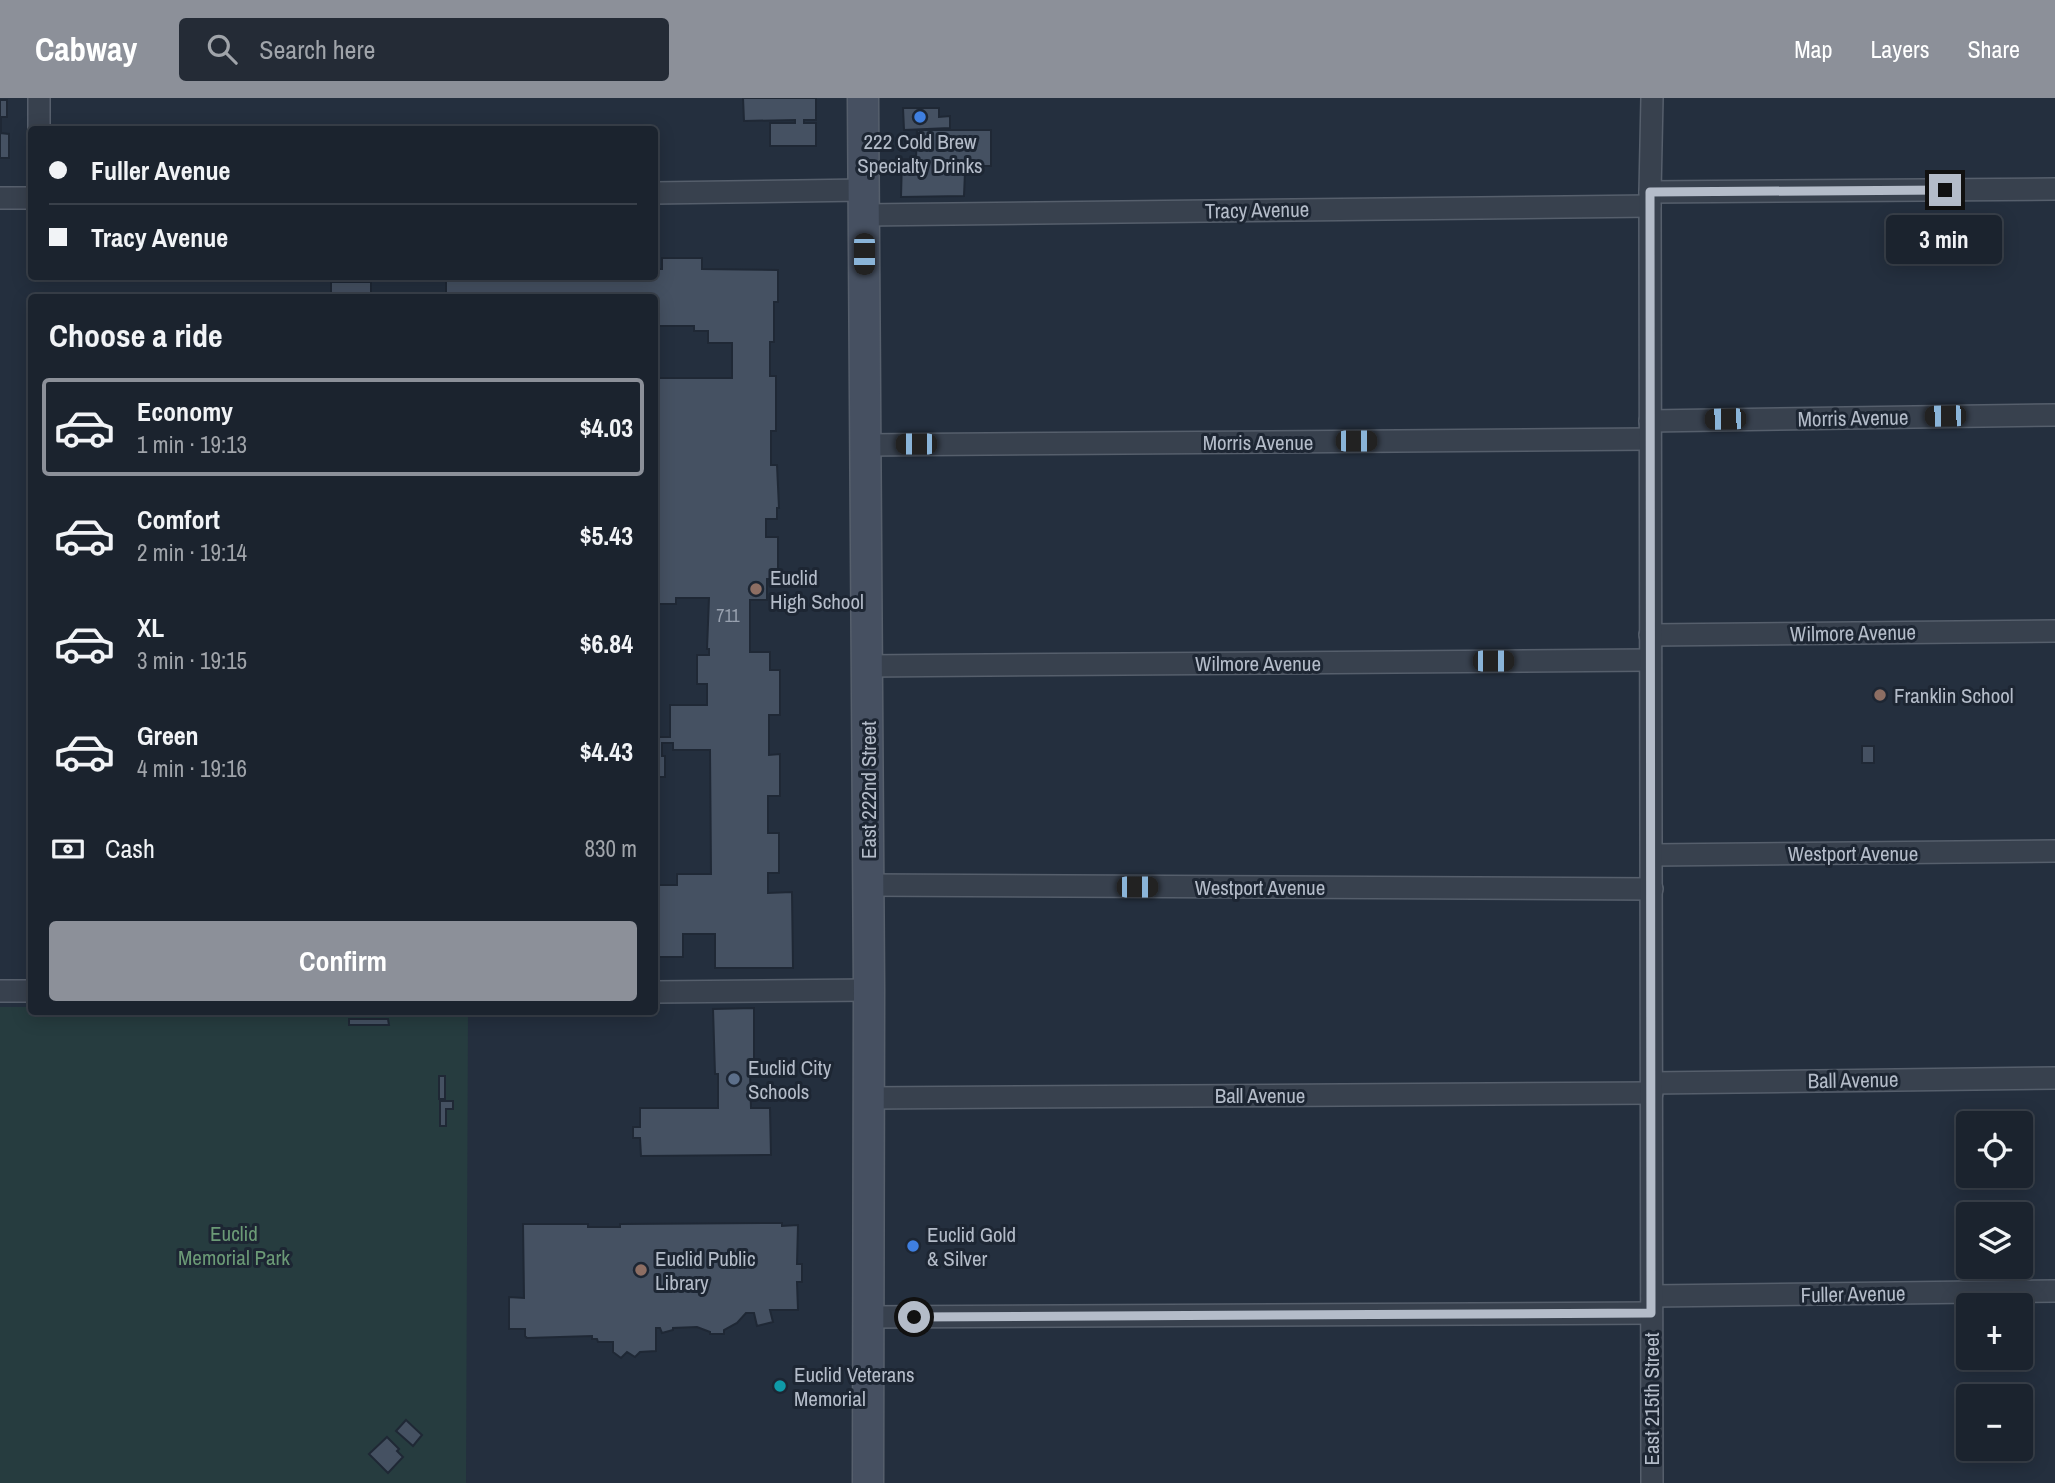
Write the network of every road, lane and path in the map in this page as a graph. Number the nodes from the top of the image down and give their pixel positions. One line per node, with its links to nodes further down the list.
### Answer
1 (39, 98): 4 (street)
2 (863, 98): 10 (street, East 222nd Street)
3 (1652, 98): 9 (street, East 215th Street)
4 (39, 126)
5 (2055, 189): 9 (street, Tracy Avenue)
6 (658, 192): 10 (street, Tracy Avenue)
7 (0, 198): 8 (street)
8 (28, 198)
9 (1650, 199): 10 (street, Tracy Avenue); 12 (street, East 215th Street)
10 (864, 202): 13 (street, East 222nd Street)
11 (2055, 415): 12 (street, Morris Avenue)
12 (1650, 430): 13 (street, Morris Avenue); 15 (street, East 215th Street)
13 (865, 445): 17 (street, East 222nd Street)
14 (2055, 631): 15 (street, Wilmore Avenue)
15 (1650, 635): 16 (street, East 215th Street)
16 (1650, 660): 17 (street, Wilmore Avenue); 19 (street, East 215th Street)
17 (866, 666): 20 (street, East 222nd Street)
18 (2055, 851): 19 (street, Westport Avenue)
19 (1651, 855): 21 (street, East 215th Street)
20 (868, 885): 21 (street, Westport Avenue); 23 (street, East 222nd Street)
21 (1651, 890): 27 (street, East 215th Street)
22 (0, 990): 24 (street)
23 (869, 990): 25 (street); 28 (street, East 222nd Street)
24 (28, 991)
25 (658, 992)
26 (2055, 1078): 27 (street, Ball Avenue)
27 (1652, 1088): 28 (street, Ball Avenue); 30 (street, East 215th Street)
28 (869, 1098): 31 (street, East 222nd Street)
29 (2055, 1291): 30 (street, Fuller Avenue)
30 (1651, 1305): 31 (street, Fuller Avenue); 33 (street, East 215th Street)
31 (867, 1317): 32 (street, East 222nd Street)
32 (868, 1483)
33 (1651, 1483)

